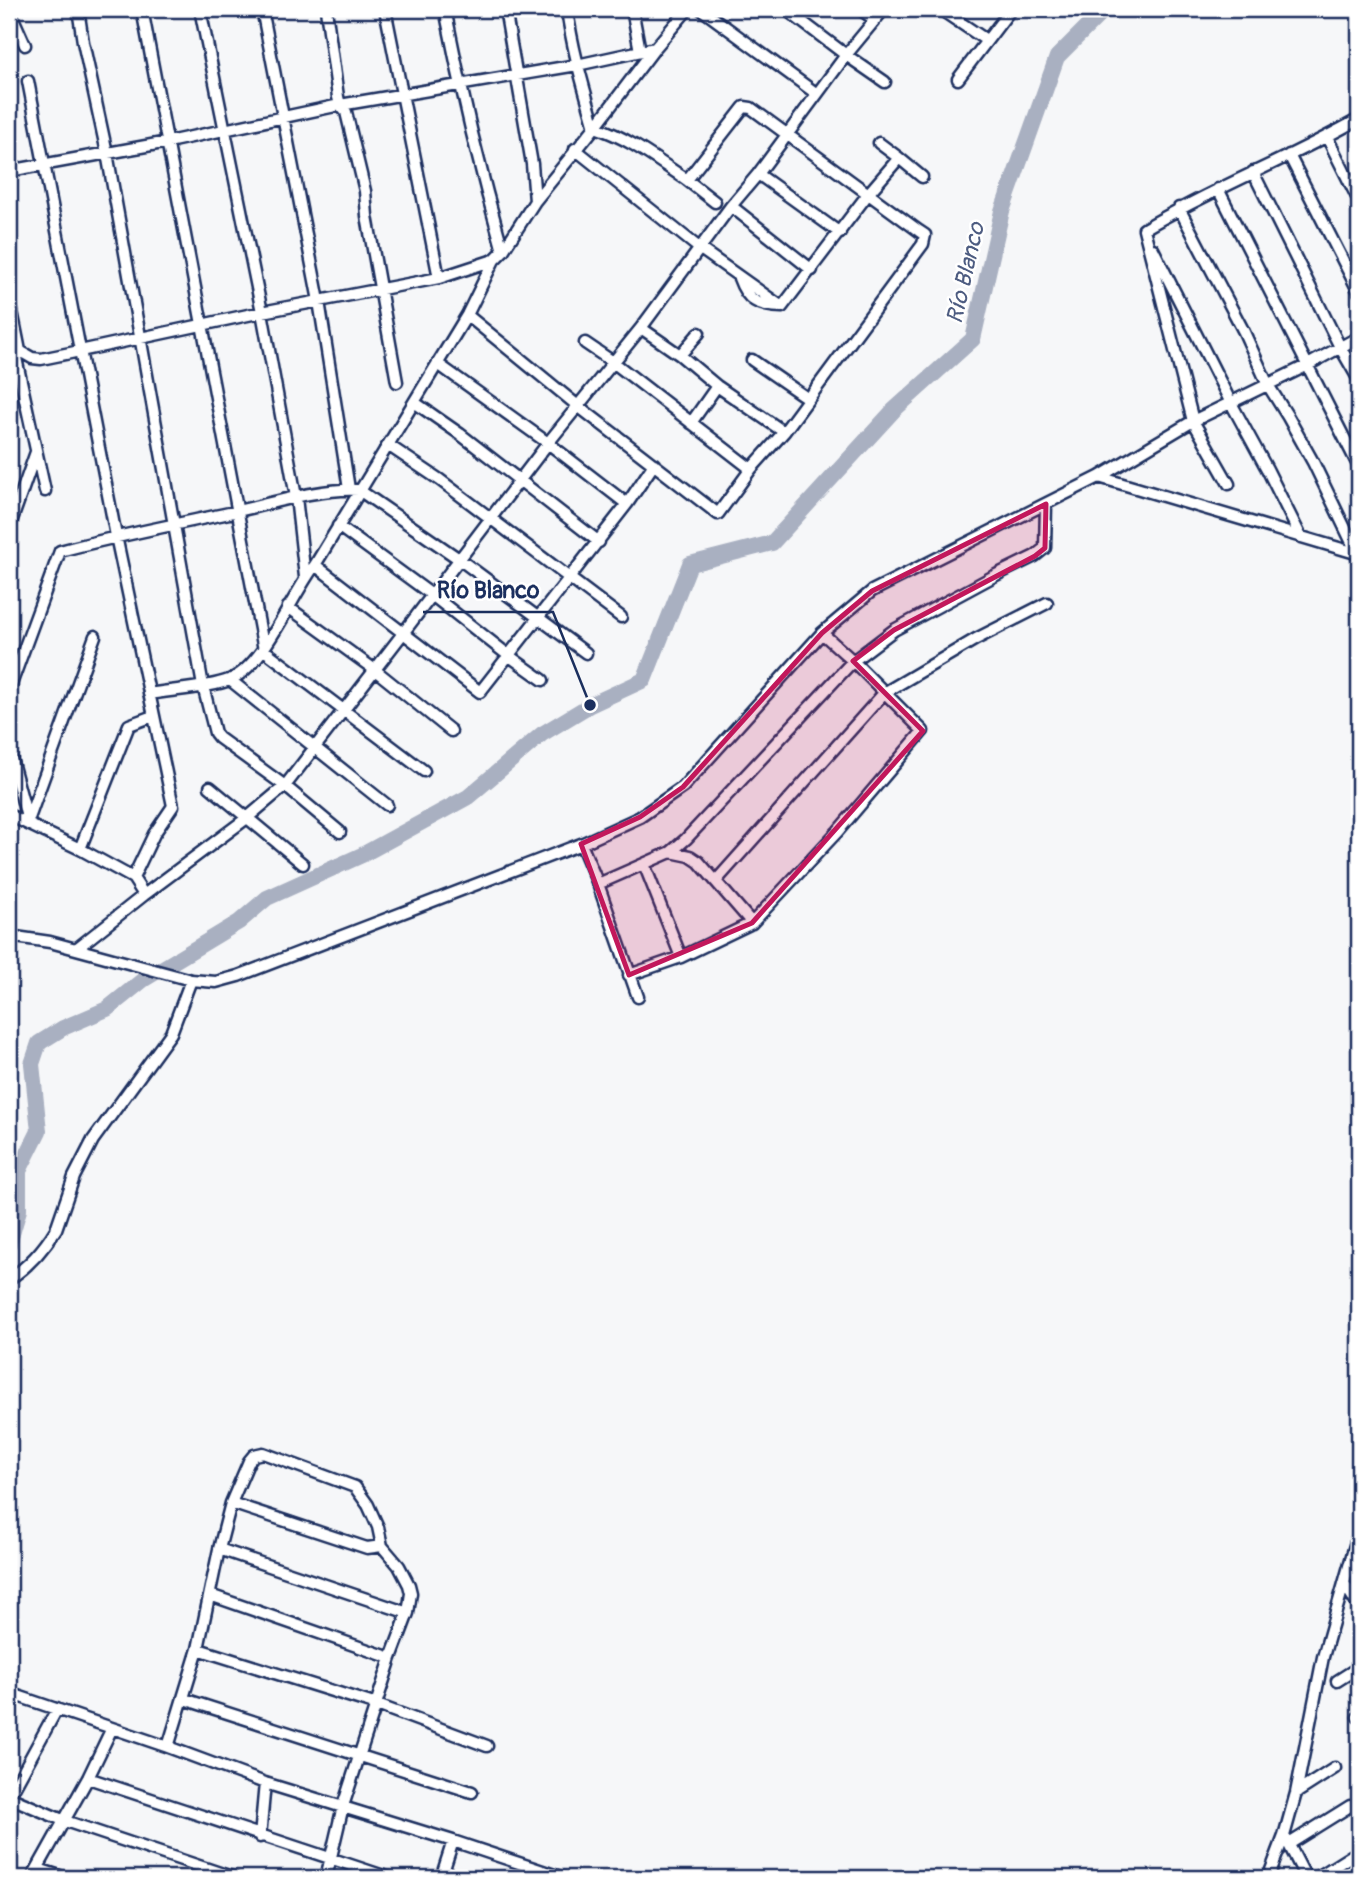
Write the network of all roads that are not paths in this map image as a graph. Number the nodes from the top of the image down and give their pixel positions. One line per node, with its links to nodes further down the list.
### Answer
1 (9, 9): 21 (street)
2 (78, 9): 43 (street)
3 (142, 9): 40 (street)
4 (200, 9): 37 (street)
5 (262, 9): 34 (street)
6 (326, 9): 33 (street)
7 (385, 9): 32 (street)
8 (445, 9): 30 (street)
9 (505, 9): 26 (street)
10 (566, 9): 25 (street)
11 (632, 9): 23 (street)
12 (688, 9): 22 (street)
13 (701, 9): 31 (street)
14 (860, 9): 19 (street)
15 (884, 9): 19 (street)
16 (940, 9): 20 (street)
17 (1011, 9): 20 (street)
18 (787, 10): 24 (street)
19 (875, 20): 24 (street)
20 (986, 40): 27 (street)
21 (25, 45)
22 (655, 48): 23 (street); 36 (street)
23 (639, 51): 25 (street)
24 (846, 55): 29 (street); 31 (street)
25 (578, 65): 26 (street); 36 (street)
26 (517, 75): 30 (street); 51 (street)
27 (958, 79)
28 (28, 81): 46 (street)
29 (885, 82)
30 (460, 86): 32 (street); 64 (street)
31 (817, 93): 38 (street)
32 (402, 96): 33 (street); 67 (street)
33 (340, 105): 34 (street); 68 (street)
34 (285, 117): 37 (street); 71 (street)
35 (1359, 119): 39 (street)
36 (594, 127): 42 (street); 52 (street)
37 (225, 131): 40 (street); 72 (street)
38 (787, 133): 49 (street); 52 (street); 55 (street)
39 (1327, 137): 44 (street); 57 (street)
40 (168, 142): 43 (street); 74 (street)
41 (879, 144): 45 (street)
42 (575, 149): 53 (street); 63 (street)
43 (107, 153): 46 (street); 78 (street)
44 (1289, 155): 48 (street); 69 (street)
45 (899, 158): 50 (street); 55 (street)
46 (44, 165): 47 (street); 81 (street)
47 (9, 171)
48 (1253, 172): 54 (street); 80 (street)
49 (758, 174): 59 (street); 62 (street)
50 (922, 177)
51 (533, 178): 53 (street); 56 (street)
52 (687, 180): 58 (street)
53 (548, 184): 56 (street)
54 (1218, 189): 60 (street); 87 (street)
55 (868, 194): 62 (street); 93 (street)
56 (535, 201): 64 (street)
57 (1359, 201)
58 (715, 202)
59 (731, 206): 63 (street); 66 (street)
60 (1179, 208): 61 (street); 91 (street)
61 (1144, 229): 95 (street); 97 (street)
62 (840, 233): 66 (street)
63 (699, 248): 66 (street); 75 (street)
64 (503, 251): 65 (street)
65 (494, 260): 67 (street); 73 (street)
66 (812, 270)
67 (439, 278): 68 (street)
68 (380, 289): 71 (street); 90 (street)
69 (1359, 292)
70 (9, 296): 82 (street)
71 (320, 301): 72 (street); 109 (street)
72 (262, 312): 74 (street); 111 (street)
73 (467, 315): 86 (street); 96 (street)
74 (202, 325): 78 (street); 114 (street)
75 (641, 328): 83 (street); 85 (street)
76 (699, 334): 83 (street)
77 (1359, 337): 80 (street)
78 (140, 338): 81 (street); 116 (street)
79 (585, 343): 85 (street)
80 (1340, 347): 87 (street); 89 (street)
81 (80, 351): 82 (street); 119 (street)
82 (18, 355): 88 (street); 102 (street)
83 (680, 355): 92 (street)
84 (752, 360): 93 (street)
85 (613, 362): 96 (street); 98 (street)
86 (438, 364): 94 (street); 100 (street)
87 (1306, 366): 91 (street); 104 (street)
88 (9, 374)
89 (1359, 380)
90 (397, 382)
91 (1268, 385): 95 (street); 122 (street)
92 (717, 386): 98 (street); 99 (street)
93 (807, 398): 99 (street)
94 (414, 402): 101 (street); 107 (street)
95 (1231, 403): 97 (street); 120 (street)
96 (579, 406): 100 (street); 103 (street)
97 (1193, 421): 106 (street); 108 (street)
98 (691, 423): 105 (street)
99 (784, 432): 105 (street)
100 (548, 443): 107 (street); 112 (street)
101 (388, 445): 109 (street); 115 (street)
102 (37, 450): 110 (street); 118 (street)
103 (654, 464): 105 (street); 112 (street)
104 (1359, 467)
105 (751, 469)
106 (1099, 477): 113 (street); 120 (street)
107 (519, 481): 115 (street); 121 (street)
108 (1229, 484)
109 (354, 490): 111 (street); 117 (street); 123 (street)
110 (45, 491)
111 (296, 497): 114 (street); 125 (street)
112 (628, 504): 121 (street)
113 (1046, 504): 133 (street); 138 (street)
114 (236, 512): 116 (street); 135 (street)
115 (491, 518): 123 (street); 126 (street)
116 (173, 524): 119 (street); 142 (street)
117 (338, 526): 124 (street); 127 (street)
118 (9, 527)
119 (116, 536): 143 (street); 145 (street)
120 (1301, 537): 122 (street)
121 (599, 542): 126 (street)
122 (1358, 553)
123 (459, 559): 127 (street); 131 (street)
124 (315, 565): 125 (street); 132 (street)
125 (305, 578): 129 (street)
126 (569, 579): 130 (street); 131 (street)
127 (432, 595): 132 (street); 137 (street)
128 (1047, 603): 144 (street)
129 (288, 607): 135 (street); 139 (street)
130 (621, 617)
131 (537, 618): 136 (street); 137 (street)
132 (404, 632): 137 (street); 139 (street)
133 (822, 633): 138 (street); 159 (street)
134 (95, 636): 157 (street)
135 (264, 650): 140 (street); 146 (street)
136 (586, 653)
137 (508, 655): 141 (street)
138 (853, 661): 144 (street); 161 (street)
139 (375, 670): 146 (street); 148 (street)
140 (230, 680): 142 (street); 149 (street)
141 (543, 680)
142 (203, 685): 145 (street); 152 (street)
143 (9, 690)
144 (884, 693): 165 (street); 168 (street)
145 (149, 694): 147 (street)
146 (344, 710): 149 (street); 151 (street)
147 (153, 716): 160 (street); 164 (street)
148 (452, 731)
149 (314, 748): 152 (street); 154 (street)
150 (9, 751): 157 (street)
151 (424, 772)
152 (285, 786): 156 (street); 158 (street)
153 (210, 787): 156 (street)
154 (387, 805)
155 (9, 815): 157 (street)
156 (247, 818): 162 (street); 167 (street)
157 (27, 822): 160 (street)
158 (340, 832)
159 (580, 844): 166 (street); 173 (street)
160 (80, 849): 164 (street)
161 (671, 852): 163 (street); 165 (street)
162 (303, 864)
163 (644, 864): 166 (street); 171 (street)
164 (133, 878): 167 (street)
165 (716, 881): 168 (street)
166 (598, 884): 172 (street)
167 (144, 895): 170 (street)
168 (752, 923): 171 (street)
169 (9, 936): 170 (street)
170 (76, 949): 173 (street)
171 (681, 957): 172 (street)
172 (629, 975): 174 (street)
173 (191, 980): 175 (street)
174 (638, 998)
175 (9, 1279)
176 (231, 1503): 178 (street); 178 (street); 179 (street)
177 (1359, 1531): 180 (street)
178 (382, 1546): 183 (street)
179 (219, 1549): 181 (street); 183 (street)
180 (1344, 1583): 182 (street); 200 (street)
181 (210, 1595): 184 (street); 185 (street)
182 (1359, 1607)
183 (408, 1613): 185 (street)
184 (198, 1649): 189 (street); 190 (street)
185 (391, 1658): 190 (street)
186 (1359, 1667): 187 (street)
187 (1337, 1681)
188 (9, 1693): 191 (street)
189 (184, 1699): 194 (street); 195 (street)
190 (377, 1705): 193 (street); 195 (street)
191 (57, 1709): 192 (street); 201 (street)
192 (112, 1728): 194 (street); 197 (street)
193 (487, 1746)
194 (168, 1747): 198 (street)
195 (359, 1755): 199 (street); 203 (street)
196 (1335, 1768): 200 (street)
197 (88, 1778): 204 (street); 205 (street)
198 (265, 1783): 203 (street); 205 (street)
199 (472, 1792)
200 (1296, 1793): 206 (street)
201 (9, 1797): 204 (street)
202 (1350, 1806): 206 (street)
203 (343, 1807): 207 (street); 209 (street)
204 (65, 1821): 210 (street); 212 (street)
205 (260, 1837): 209 (street)
206 (1287, 1840): 217 (street); 218 (street)
207 (453, 1841): 215 (street); 216 (street)
208 (1359, 1851): 219 (street)
209 (330, 1858): 213 (street); 214 (street)
210 (35, 1874): 211 (street)
211 (66, 1878)
212 (235, 1878)
213 (326, 1878)
214 (390, 1878)
215 (441, 1878)
216 (564, 1878)
217 (1268, 1878)
218 (1306, 1878)
219 (1316, 1878)

